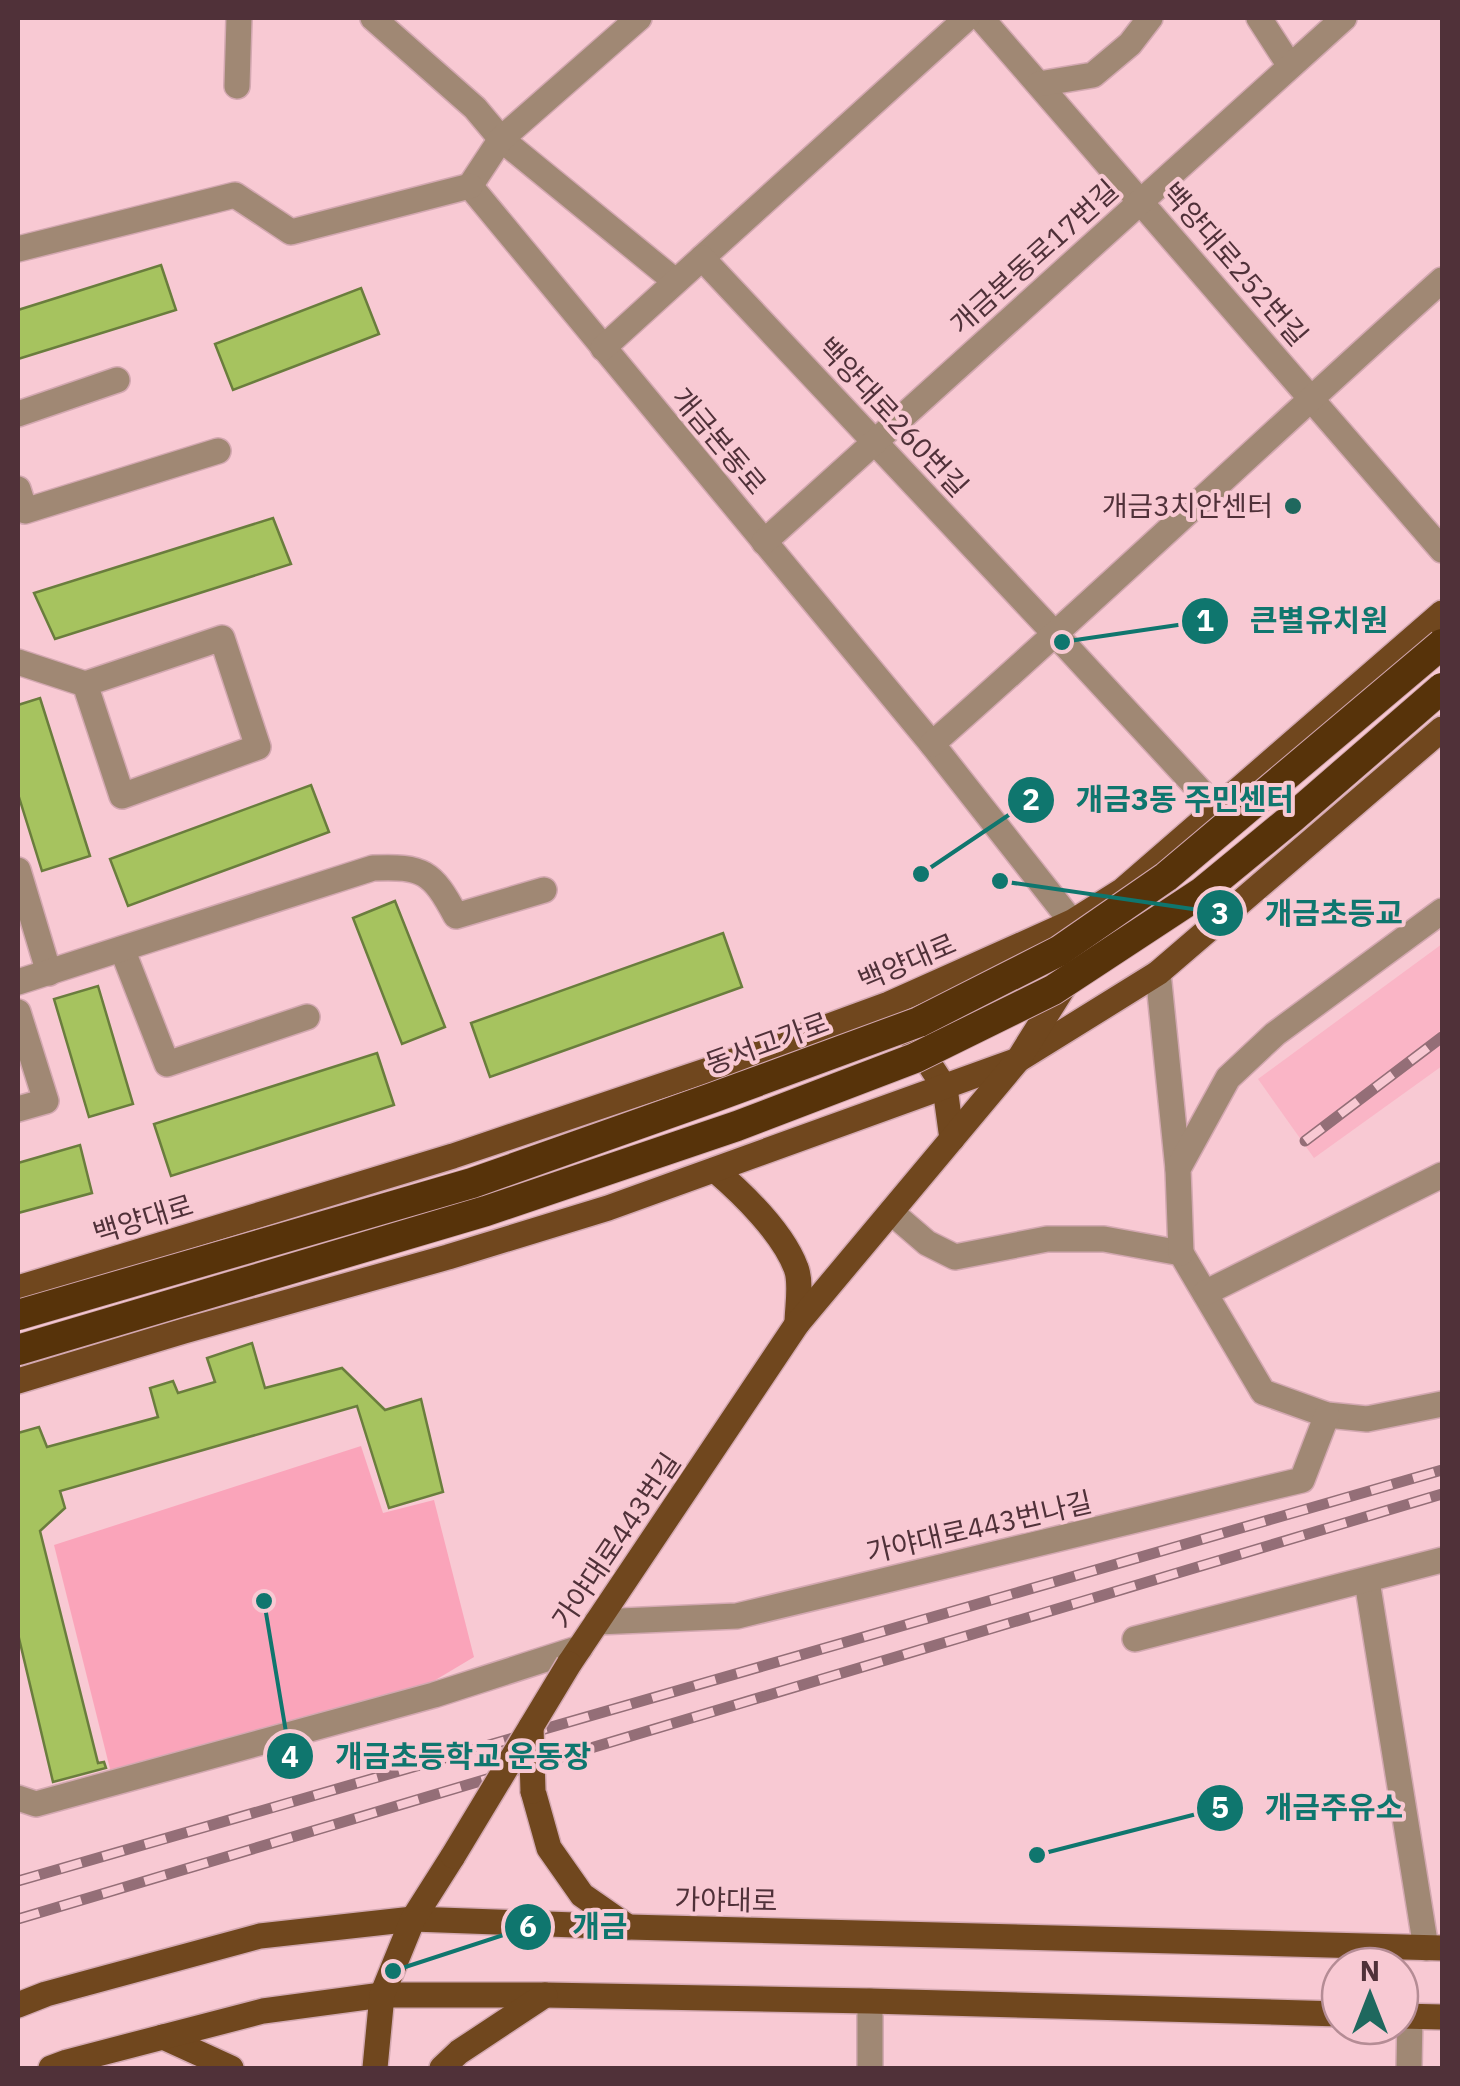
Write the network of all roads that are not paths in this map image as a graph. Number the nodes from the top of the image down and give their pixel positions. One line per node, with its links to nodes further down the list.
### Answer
1 (239, 18): 11 (street)
2 (373, 18): 12 (street)
3 (639, 18): 12 (street)
4 (967, 18): 16 (street)
5 (981, 18): 10 (street, 백양대로252번길)
6 (1150, 18): 10 (street)
7 (1259, 18): 9 (street)
8 (1344, 18): 9 (street, 개금본동로17번길)
9 (1290, 66): 14 (street, 개금본동로17번길)
10 (1039, 84): 14 (street, 백양대로252번길)
11 (237, 86)
12 (501, 140): 13 (street); 18 (street)
13 (470, 186): 15 (street); 19 (street, 개금본동로)
14 (1140, 201): 21 (street, 백양대로252번길); 23 (street, 개금본동로17번길)
15 (18, 249)
16 (702, 258): 18 (street); 23 (street, 백양대로260번길)
17 (1442, 280): 21 (street)
18 (675, 282): 19 (street)
19 (603, 348): 26 (street, 개금본동로)
20 (117, 380): 22 (street)
21 (1310, 398): 27 (street, 백양대로252번길); 29 (street)
22 (18, 414)
23 (875, 441): 26 (street, 개금본동로17번길); 29 (street, 백양대로260번길)
24 (218, 452): 25 (street)
25 (18, 489)
26 (764, 542): 35 (street, 개금본동로)
27 (1442, 550)
28 (1442, 613): 36 (main road, 백양대로)
29 (1056, 634): 35 (street); 36 (street, 백양대로260번길)
30 (1442, 644): 60 (highway, 동서고가로, bridge)
31 (18, 662): 32 (street)
32 (85, 684): 32 (street)
33 (1442, 688): 62 (highway, bridge)
34 (1442, 729): 44 (main road)
35 (932, 744): 41 (street, 개금본동로)
36 (1216, 809): 39 (main road, 백양대로)
37 (18, 870): 43 (street)
38 (544, 890): 42 (street)
39 (1123, 890): 41 (main road, 백양대로); 49 (main road, 가야대로443번길)
40 (1442, 911): 54 (street)
41 (1072, 922): 46 (main road, 백양대로)
42 (122, 949): 43 (street); 48 (street)
43 (49, 973): 45 (street)
44 (1158, 973): 49 (main road); 54 (street)
45 (18, 982)
46 (889, 1004): 50 (main road); 58 (main road, 백양대로)
47 (18, 1012): 51 (street)
48 (307, 1016)
49 (1018, 1060): 50 (main road); 52 (main road, 가야대로443번길)
50 (945, 1088): 52 (main road); 53 (main road)
51 (18, 1110)
52 (952, 1139): 56 (main road, 가야대로443번길)
53 (714, 1170): 61 (main road); 63 (main road)
54 (1178, 1170): 57 (street)
55 (1442, 1175): 59 (street)
56 (890, 1212): 57 (street); 61 (main road, 가야대로443번길)
57 (1180, 1253): 59 (street)
58 (18, 1288)
59 (1205, 1294): 65 (street)
60 (18, 1315)
61 (797, 1324): 68 (main road, 가야대로443번길)
62 (18, 1350)
63 (18, 1382)
64 (1442, 1404): 65 (street)
65 (1326, 1415): 68 (street, 가야대로443번나길)
66 (1442, 1560): 67 (street)
67 (1366, 1581): 69 (street); 75 (street)
68 (597, 1622): 70 (main road, 가야대로443번길)
69 (1135, 1639)
70 (574, 1656): 71 (main road, 가야대로443번길, bridge); 72 (street)
71 (531, 1727): 73 (main road, 가야대로443번길, bridge); 74 (main road, bridge)
72 (18, 1798)
73 (414, 1919): 74 (main road, 가야대로); 76 (main road, 가야대로443번길); 79 (main road, 가야대로)
74 (628, 1927): 75 (main road, 가야대로)
75 (1434, 1948)
76 (382, 1995): 77 (main road); 81 (main road); 84 (main road, 가야대로443번길)
77 (545, 1995): 78 (main road); 85 (main road)
78 (870, 2001): 80 (main road); 86 (street)
79 (18, 2005)
80 (1320, 2013)
81 (163, 2037): 82 (main road); 83 (main road)
82 (51, 2068)
83 (232, 2068)
84 (375, 2068)
85 (442, 2068)
86 (870, 2068)

